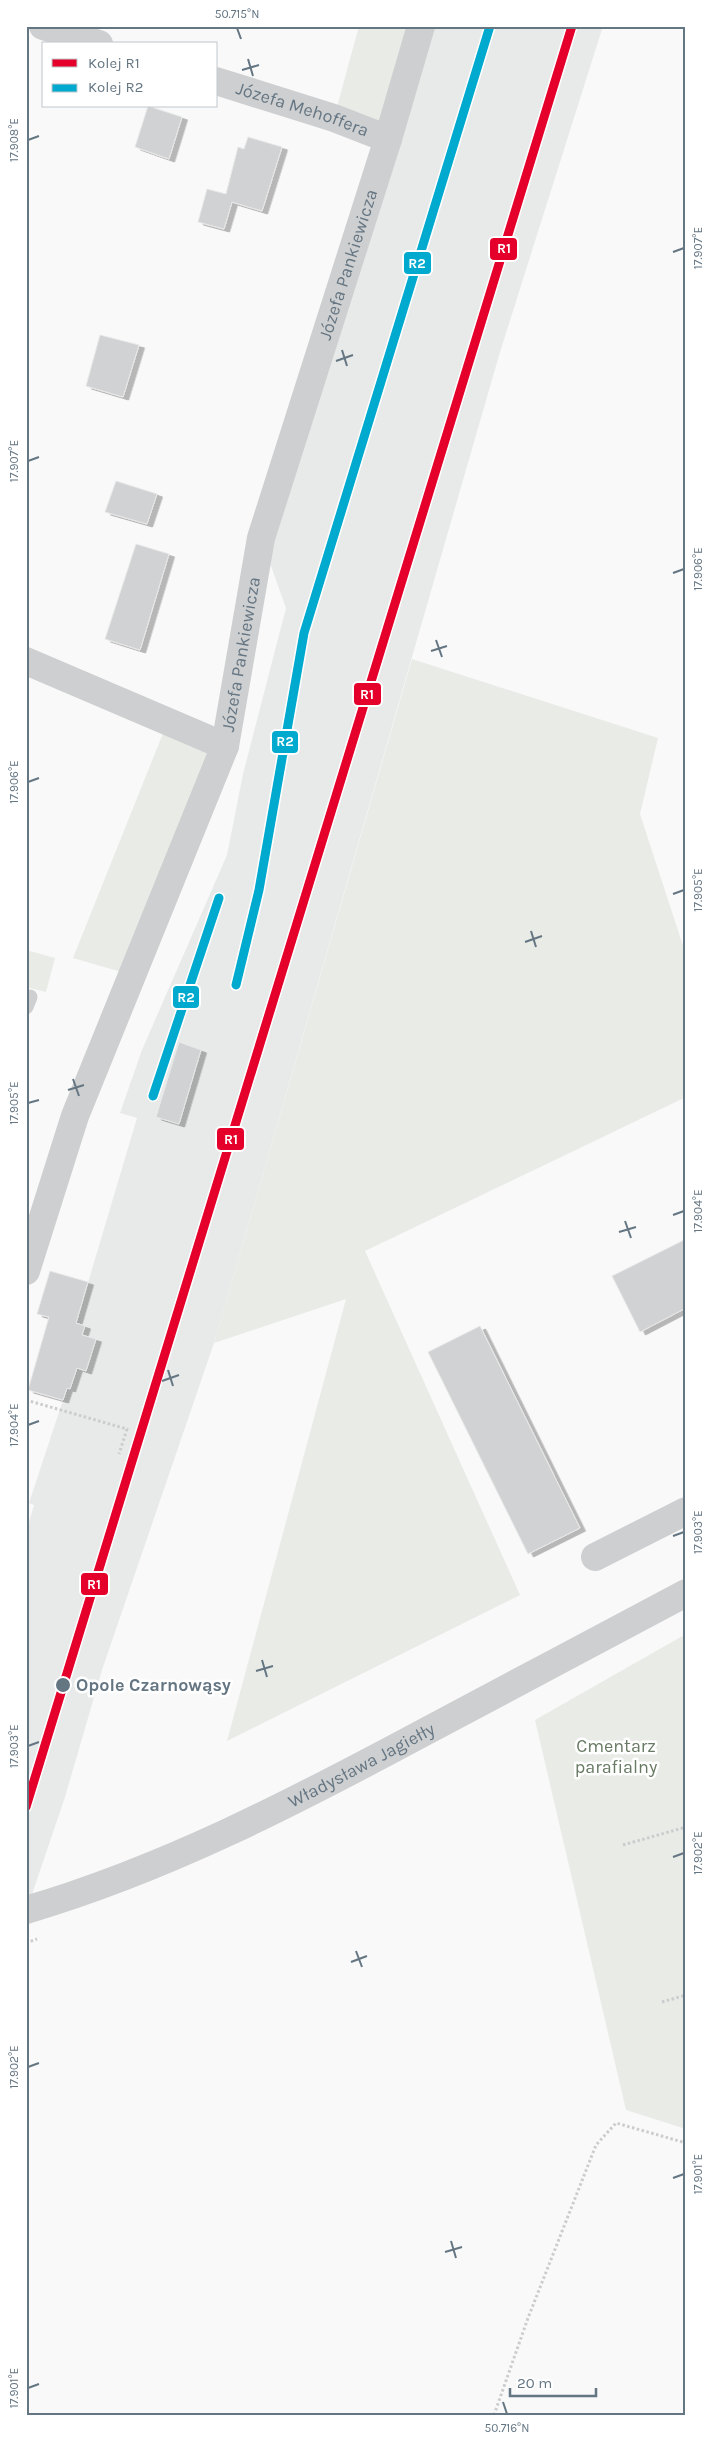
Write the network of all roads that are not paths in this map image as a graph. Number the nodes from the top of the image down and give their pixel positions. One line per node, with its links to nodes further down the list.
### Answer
1 (44, 26): 3 (street)
2 (421, 26): 5 (street, Józefa Pankiewicza)
3 (93, 42)
4 (218, 81): 5 (street, Józefa Mehoffera)
5 (388, 139): 7 (street, Józefa Pankiewicza)
6 (26, 661): 7 (street)
7 (226, 746): 8 (street, Józefa Pankiewicza)
8 (26, 1271)
9 (686, 1512): 10 (street)
10 (595, 1557)
11 (686, 1593): 12 (street, Władysława Jagiełły)
12 (27, 1910)

